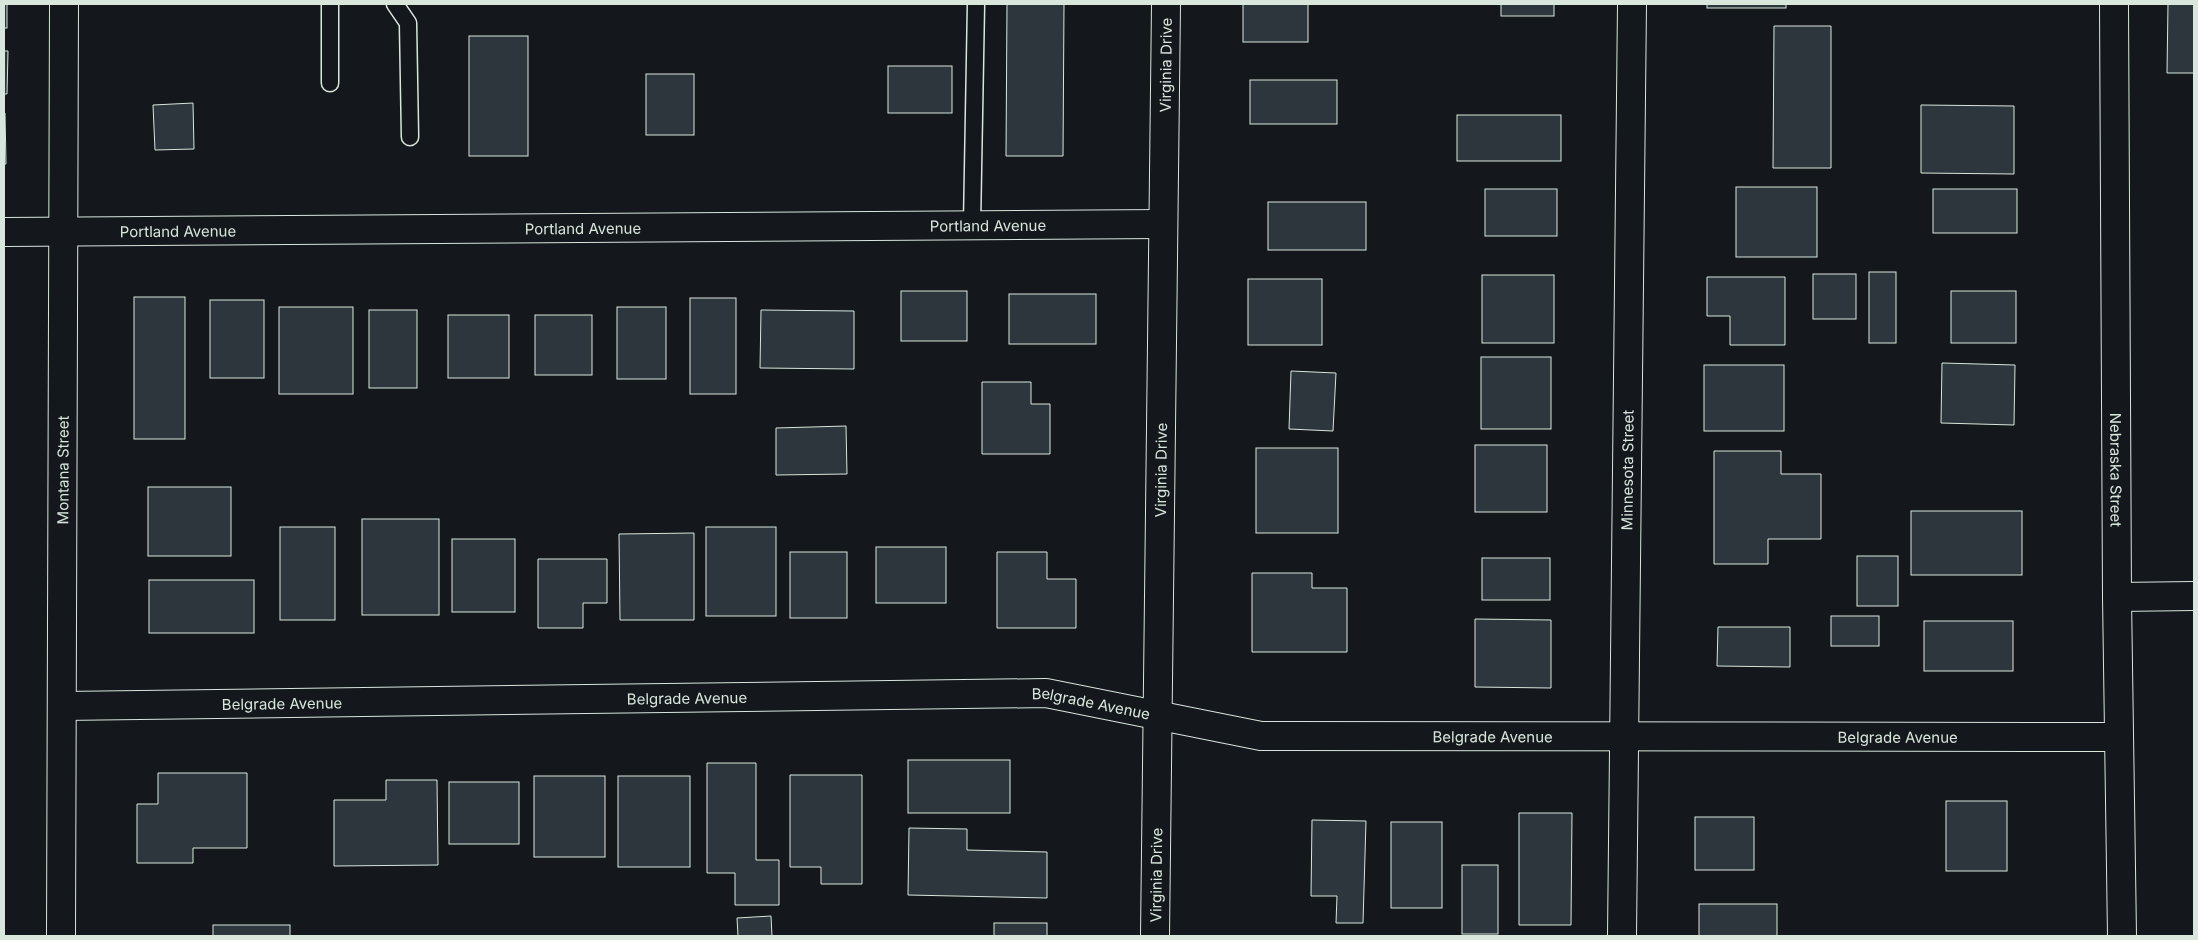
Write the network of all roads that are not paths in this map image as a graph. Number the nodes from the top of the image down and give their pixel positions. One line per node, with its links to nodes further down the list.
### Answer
1 (64, 4): 13 (street, Montana Street)
2 (330, 4): 8 (lane)
3 (395, 4): 9 (lane)
4 (976, 4): 11 (lane)
5 (1166, 4): 10 (street, Virginia Drive)
6 (1632, 4): 18 (street, Minnesota Street)
7 (2114, 4): 15 (street, Nebraska Street)
8 (330, 83)
9 (410, 137)
10 (1162, 224): 11 (street, Portland Avenue); 17 (street, Virginia Drive)
11 (972, 225): 13 (street, Portland Avenue)
12 (4, 232): 13 (street, Portland Avenue)
13 (63, 232): 16 (street, Montana Street)
14 (2194, 596): 15 (street)
15 (2117, 597): 19 (street, Nebraska Street)
16 (62, 706): 17 (street, Belgrade Avenue); 20 (street, Montana Street)
17 (1157, 716): 18 (street, Belgrade Avenue); 21 (street, Virginia Drive)
18 (1623, 737): 19 (street, Belgrade Avenue); 22 (street, Minnesota Street)
19 (2119, 737): 23 (street, Nebraska Street)
20 (61, 936)
21 (1155, 936)
22 (1622, 936)
23 (2122, 936)

